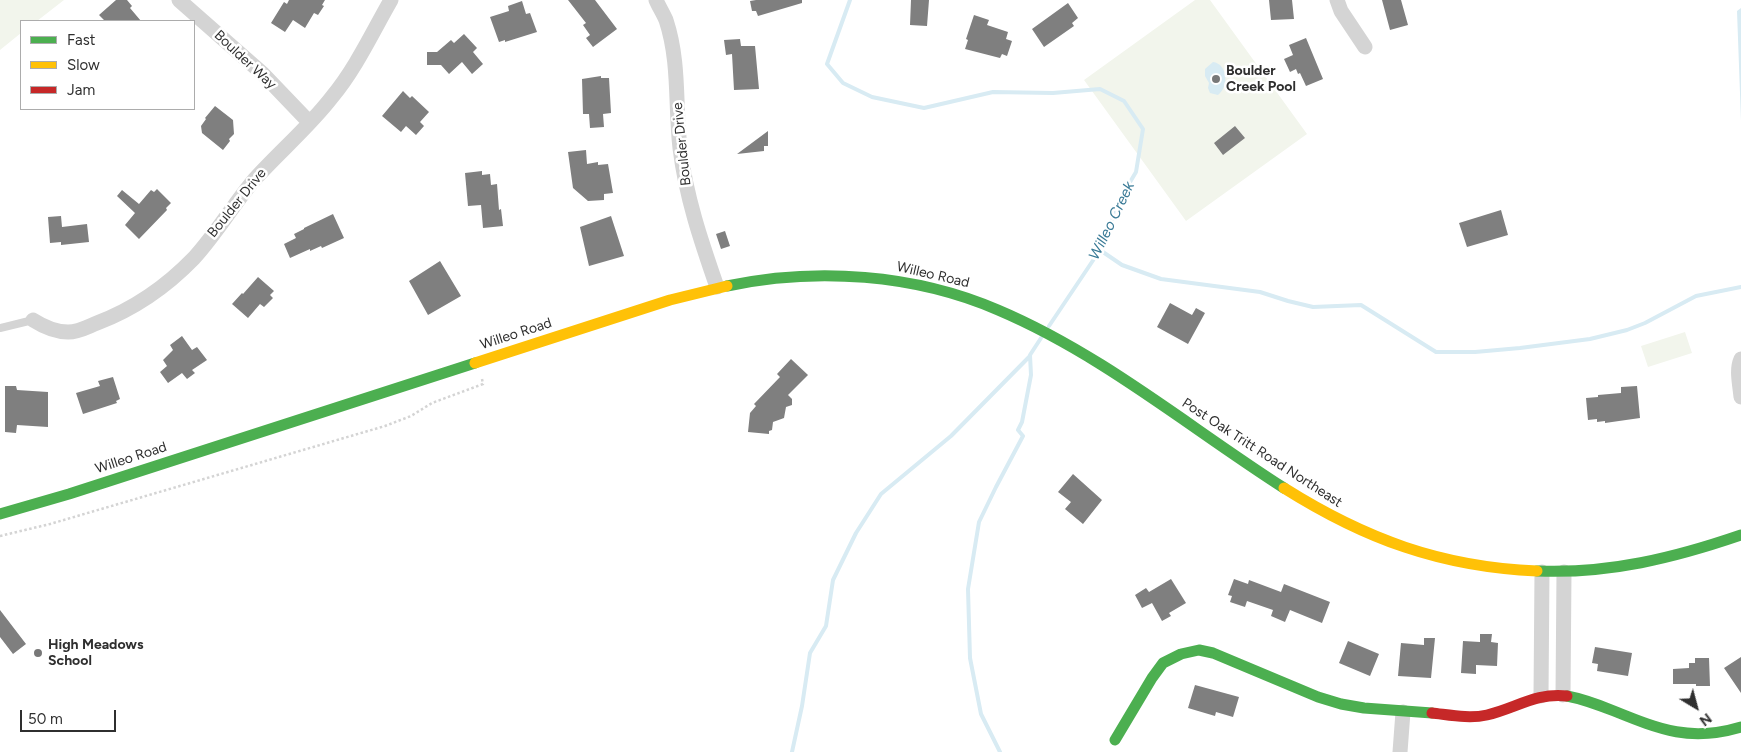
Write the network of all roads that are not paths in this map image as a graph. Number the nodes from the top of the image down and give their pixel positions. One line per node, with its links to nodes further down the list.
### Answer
1 (179, 0): 6 (street, Boulder Way)
2 (391, 0): 6 (street, Boulder Drive)
3 (656, 0): 7 (street, Boulder Drive)
4 (1337, 0): 5 (street)
5 (1365, 47)
6 (309, 122): 8 (street, Boulder Drive)
7 (717, 288): 10 (street, Willeo Road); 13 (street, Willeo Road)
8 (33, 320): 9 (lane)
9 (0, 328)
10 (1047, 333): 15 (street, Post Oak Tritt Road Northeast)
11 (1741, 359): 12 (street)
12 (1741, 398)
13 (0, 514)
14 (1741, 535): 16 (street, Post Oak Tritt Road Northeast)
15 (1542, 572): 16 (street, Post Oak Tritt Road Northeast); 18 (street)
16 (1564, 572): 17 (street)
17 (1563, 695): 18 (street); 20 (street)
18 (1541, 696): 19 (street)
19 (1402, 712): 21 (street); 22 (street)
20 (1741, 727)
21 (1115, 740)
22 (1400, 752)

